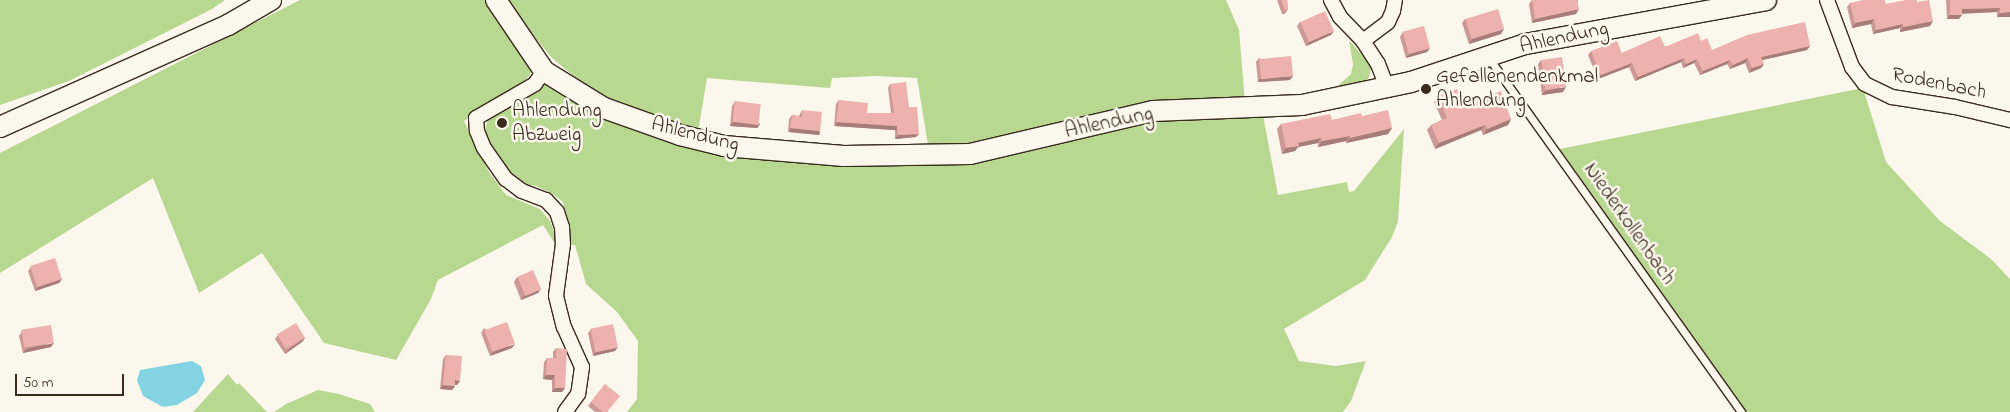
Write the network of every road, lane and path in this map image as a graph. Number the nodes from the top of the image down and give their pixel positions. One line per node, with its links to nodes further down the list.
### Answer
1 (271, 0): 12 (street)
2 (496, 0): 9 (street, Ahlendung)
3 (1331, 0): 7 (street)
4 (1395, 0): 7 (street)
5 (1766, 0): 8 (street, Ahlendung)
6 (1827, 0): 11 (street, Rodenbach)
7 (1363, 41): 10 (street)
8 (1488, 57): 10 (street, Ahlendung); 14 (lane, Niederkollenbach)
9 (544, 71): 10 (street, Ahlendung); 13 (street)
10 (1387, 88)
11 (2010, 120)
12 (0, 127)
13 (565, 412)
14 (1741, 412)

